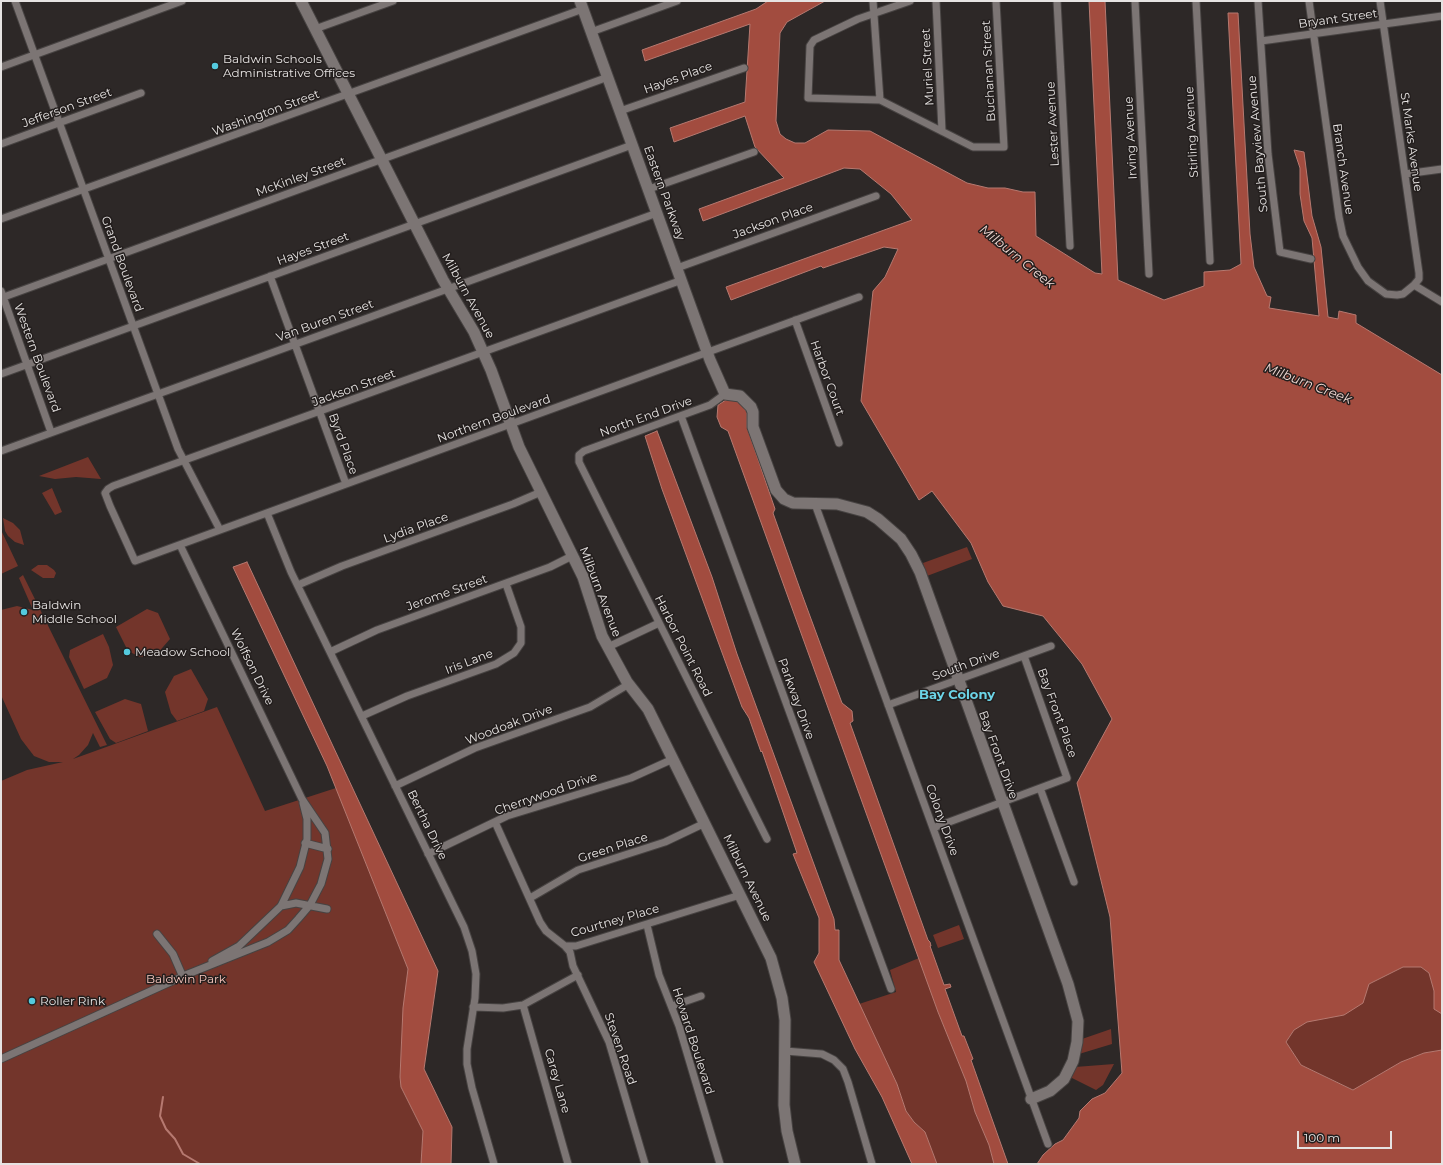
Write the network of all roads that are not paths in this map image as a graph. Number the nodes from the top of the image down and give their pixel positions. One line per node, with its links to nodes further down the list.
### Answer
1 (15, 1): 24 (street, Grand Boulevard)
2 (182, 1): 24 (street)
3 (301, 1): 20 (street, Milburn Avenue)
4 (393, 1): 20 (street)
5 (677, 1): 21 (street)
6 (874, 1): 17 (street)
7 (910, 1): 17 (street)
8 (936, 1): 33 (street, Muriel Street)
9 (996, 1): 33 (street, Buchanan Street)
10 (1057, 1): 46 (street, Lester Avenue)
11 (1135, 1): 51 (street, Irving Avenue)
12 (1196, 1): 49 (street, Stirling Avenue)
13 (1258, 1): 23 (street, South Bayview Avenue)
14 (1308, 1): 22 (street, Branch Avenue)
15 (1380, 1): 19 (street, St Marks Avenue)
16 (581, 5): 21 (street, Eastern Parkway); 29 (street, Washington Street)
17 (875, 13): 30 (street); 30 (street)
18 (1442, 16): 19 (street, Bryant Street)
19 (1384, 24): 22 (street, Bryant Street); 39 (street, St Marks Avenue)
20 (316, 29): 29 (street, Milburn Avenue)
21 (592, 32): 27 (street, Eastern Parkway)
22 (1313, 34): 23 (street, Bryant Street); 54 (street, Branch Avenue)
23 (1261, 41): 48 (street, South Bayview Avenue)
24 (34, 55): 25 (street); 32 (street, Grand Boulevard)
25 (1, 67)
26 (744, 68): 31 (street, Hayes Place)
27 (608, 77): 31 (street, Eastern Parkway); 37 (street, McKinley Street)
28 (141, 93): 32 (street, Jefferson Street)
29 (349, 94): 37 (street, Milburn Avenue); 41 (street, Washington Street)
30 (880, 100): 33 (street)
31 (620, 111): 35 (street, Eastern Parkway)
32 (59, 123): 34 (street, Jefferson Street); 41 (street, Grand Boulevard)
33 (942, 131)
34 (1, 144)
35 (632, 145): 40 (street, Eastern Parkway); 45 (street, Hayes Street)
36 (754, 152): 40 (street)
37 (382, 159): 45 (street, Milburn Avenue); 47 (street, McKinley Street)
38 (1442, 169): 39 (street)
39 (1405, 174): 54 (street, St Marks Avenue)
40 (649, 189): 43 (street, Eastern Parkway)
41 (84, 190): 44 (street, Washington Street); 47 (street, Grand Boulevard)
42 (876, 196): 50 (street, Jackson Place)
43 (657, 213): 50 (street, Eastern Parkway); 55 (street, Van Buren Street)
44 (1, 219)
45 (415, 224): 52 (street, Hayes Street); 55 (street, Milburn Avenue)
46 (1070, 246)
47 (108, 258): 56 (street, McKinley Street); 60 (street, Grand Boulevard)
48 (1311, 259)
49 (1210, 261)
50 (677, 268): 53 (street, Eastern Parkway)
51 (1149, 274)
52 (270, 276): 60 (street, Hayes Street); 61 (street, Byrd Place)
53 (682, 280): 62 (street, Jackson Street); 63 (street, Eastern Parkway)
54 (1414, 285): 58 (street)
55 (448, 288): 61 (street, Van Buren Street); 62 (street, Milburn Avenue)
56 (2, 295): 64 (street, Western Boulevard)
57 (859, 297): 59 (street, Northern Boulevard)
58 (1442, 302)
59 (794, 320): 63 (street, Northern Boulevard); 72 (street, Harbor Court)
60 (133, 326): 64 (street, Hayes Street); 66 (street, Grand Boulevard)
61 (295, 344): 66 (street, Van Buren Street); 68 (street, Byrd Place)
62 (484, 352): 68 (street, Jackson Street); 70 (street, Milburn Avenue)
63 (708, 352): 67 (street, Eastern Parkway); 70 (street, Northern Boulevard)
64 (27, 364): 65 (street, Hayes Street); 71 (street, Western Boulevard)
65 (1, 374)
66 (158, 394): 71 (street, Van Buren Street); 74 (street, Grand Boulevard)
67 (725, 394): 69 (street, North End Drive); 78 (street, Bay Front Drive)
68 (319, 412): 74 (street, Jackson Street); 76 (street, Byrd Place)
69 (681, 416): 75 (street, North End Drive); 118 (street, Parkway Drive)
70 (511, 424): 76 (street, Northern Boulevard); 77 (street, Milburn Avenue)
71 (52, 432): 73 (street, Van Buren Street)
72 (838, 442)
73 (1, 451)
74 (184, 461): 80 (street, Grand Boulevard); 83 (street, Jackson Street)
75 (579, 462): 86 (street, Harbor Point Road)
76 (346, 484): 79 (street, Northern Boulevard)
77 (541, 492): 82 (street, Milburn Avenue); 85 (street, Lydia Place)
78 (815, 504): 91 (street, Bay Front Drive); 93 (street, Colony Drive)
79 (267, 513): 80 (street, Northern Boulevard); 85 (street, Bertha Drive)
80 (220, 530): 81 (street, Northern Boulevard)
81 (180, 545): 83 (street, Northern Boulevard); 98 (street, Wolfson Drive)
82 (572, 556): 84 (street, Jerome Street); 88 (street, Milburn Avenue)
83 (135, 561)
84 (506, 584): 89 (street, Jerome Street); 94 (street, Iris Lane)
85 (298, 585): 89 (street, Bertha Drive)
86 (659, 623): 88 (street); 103 (street, Harbor Point Road)
87 (1051, 646): 90 (street, South Drive)
88 (608, 647): 92 (street, Milburn Avenue)
89 (330, 652): 94 (street, Bertha Drive)
90 (1024, 656): 91 (street, South Drive); 97 (street, Bay Front Place)
91 (958, 680): 93 (street, South Drive); 99 (street, Bay Front Drive)
92 (629, 684): 95 (street, Milburn Avenue); 96 (street, Woodoak Drive)
93 (888, 705): 102 (street, Colony Drive)
94 (362, 716): 96 (street, Bertha Drive)
95 (673, 759): 100 (street, Cherrywood Drive); 101 (street, Milburn Avenue)
96 (395, 786): 106 (street, Bertha Drive)
97 (1040, 788): 99 (street); 107 (street)
98 (302, 799): 104 (street, Wolfson Drive); 105 (street, Wolfson Drive)
99 (1002, 802): 102 (street); 125 (street, Bay Front Drive)
100 (495, 822): 106 (street, Cherrywood Drive); 109 (street, Courtney Place)
101 (706, 823): 108 (street, Milburn Avenue); 109 (street, Green Place)
102 (933, 828): 125 (street, Colony Drive)
103 (767, 839)
104 (305, 843): 105 (street); 111 (street, Wolfson Drive)
105 (328, 849): 110 (street, Wolfson Drive)
106 (428, 854): 122 (street, Bertha Drive)
107 (1074, 882)
108 (740, 895): 113 (street, Courtney Place); 123 (street, Milburn Avenue)
109 (530, 898): 115 (street, Courtney Place)
110 (310, 905): 111 (street); 112 (street); 116 (street, Wolfson Drive)
111 (281, 906): 116 (street, Wolfson Drive)
112 (327, 909)
113 (647, 925): 115 (street, Courtney Place); 121 (street, Howard Boulevard)
114 (157, 934): 116 (street)
115 (565, 946): 117 (street, Steven Road)
116 (186, 975): 124 (street)
117 (578, 975): 120 (street); 129 (street, Steven Road)
118 (891, 989)
119 (701, 996): 121 (street)
120 (523, 1005): 122 (street); 128 (street, Carey Lane)
121 (672, 1006): 130 (street, Howard Boulevard)
122 (473, 1007): 127 (street, Bertha Drive)
123 (785, 1050): 131 (street, Milburn Avenue); 132 (street)
124 (1, 1059)
125 (1031, 1099): 126 (street, Colony Drive)
126 (1048, 1144)
127 (494, 1164)
128 (568, 1164)
129 (644, 1164)
130 (720, 1164)
131 (796, 1164)
132 (872, 1164)

